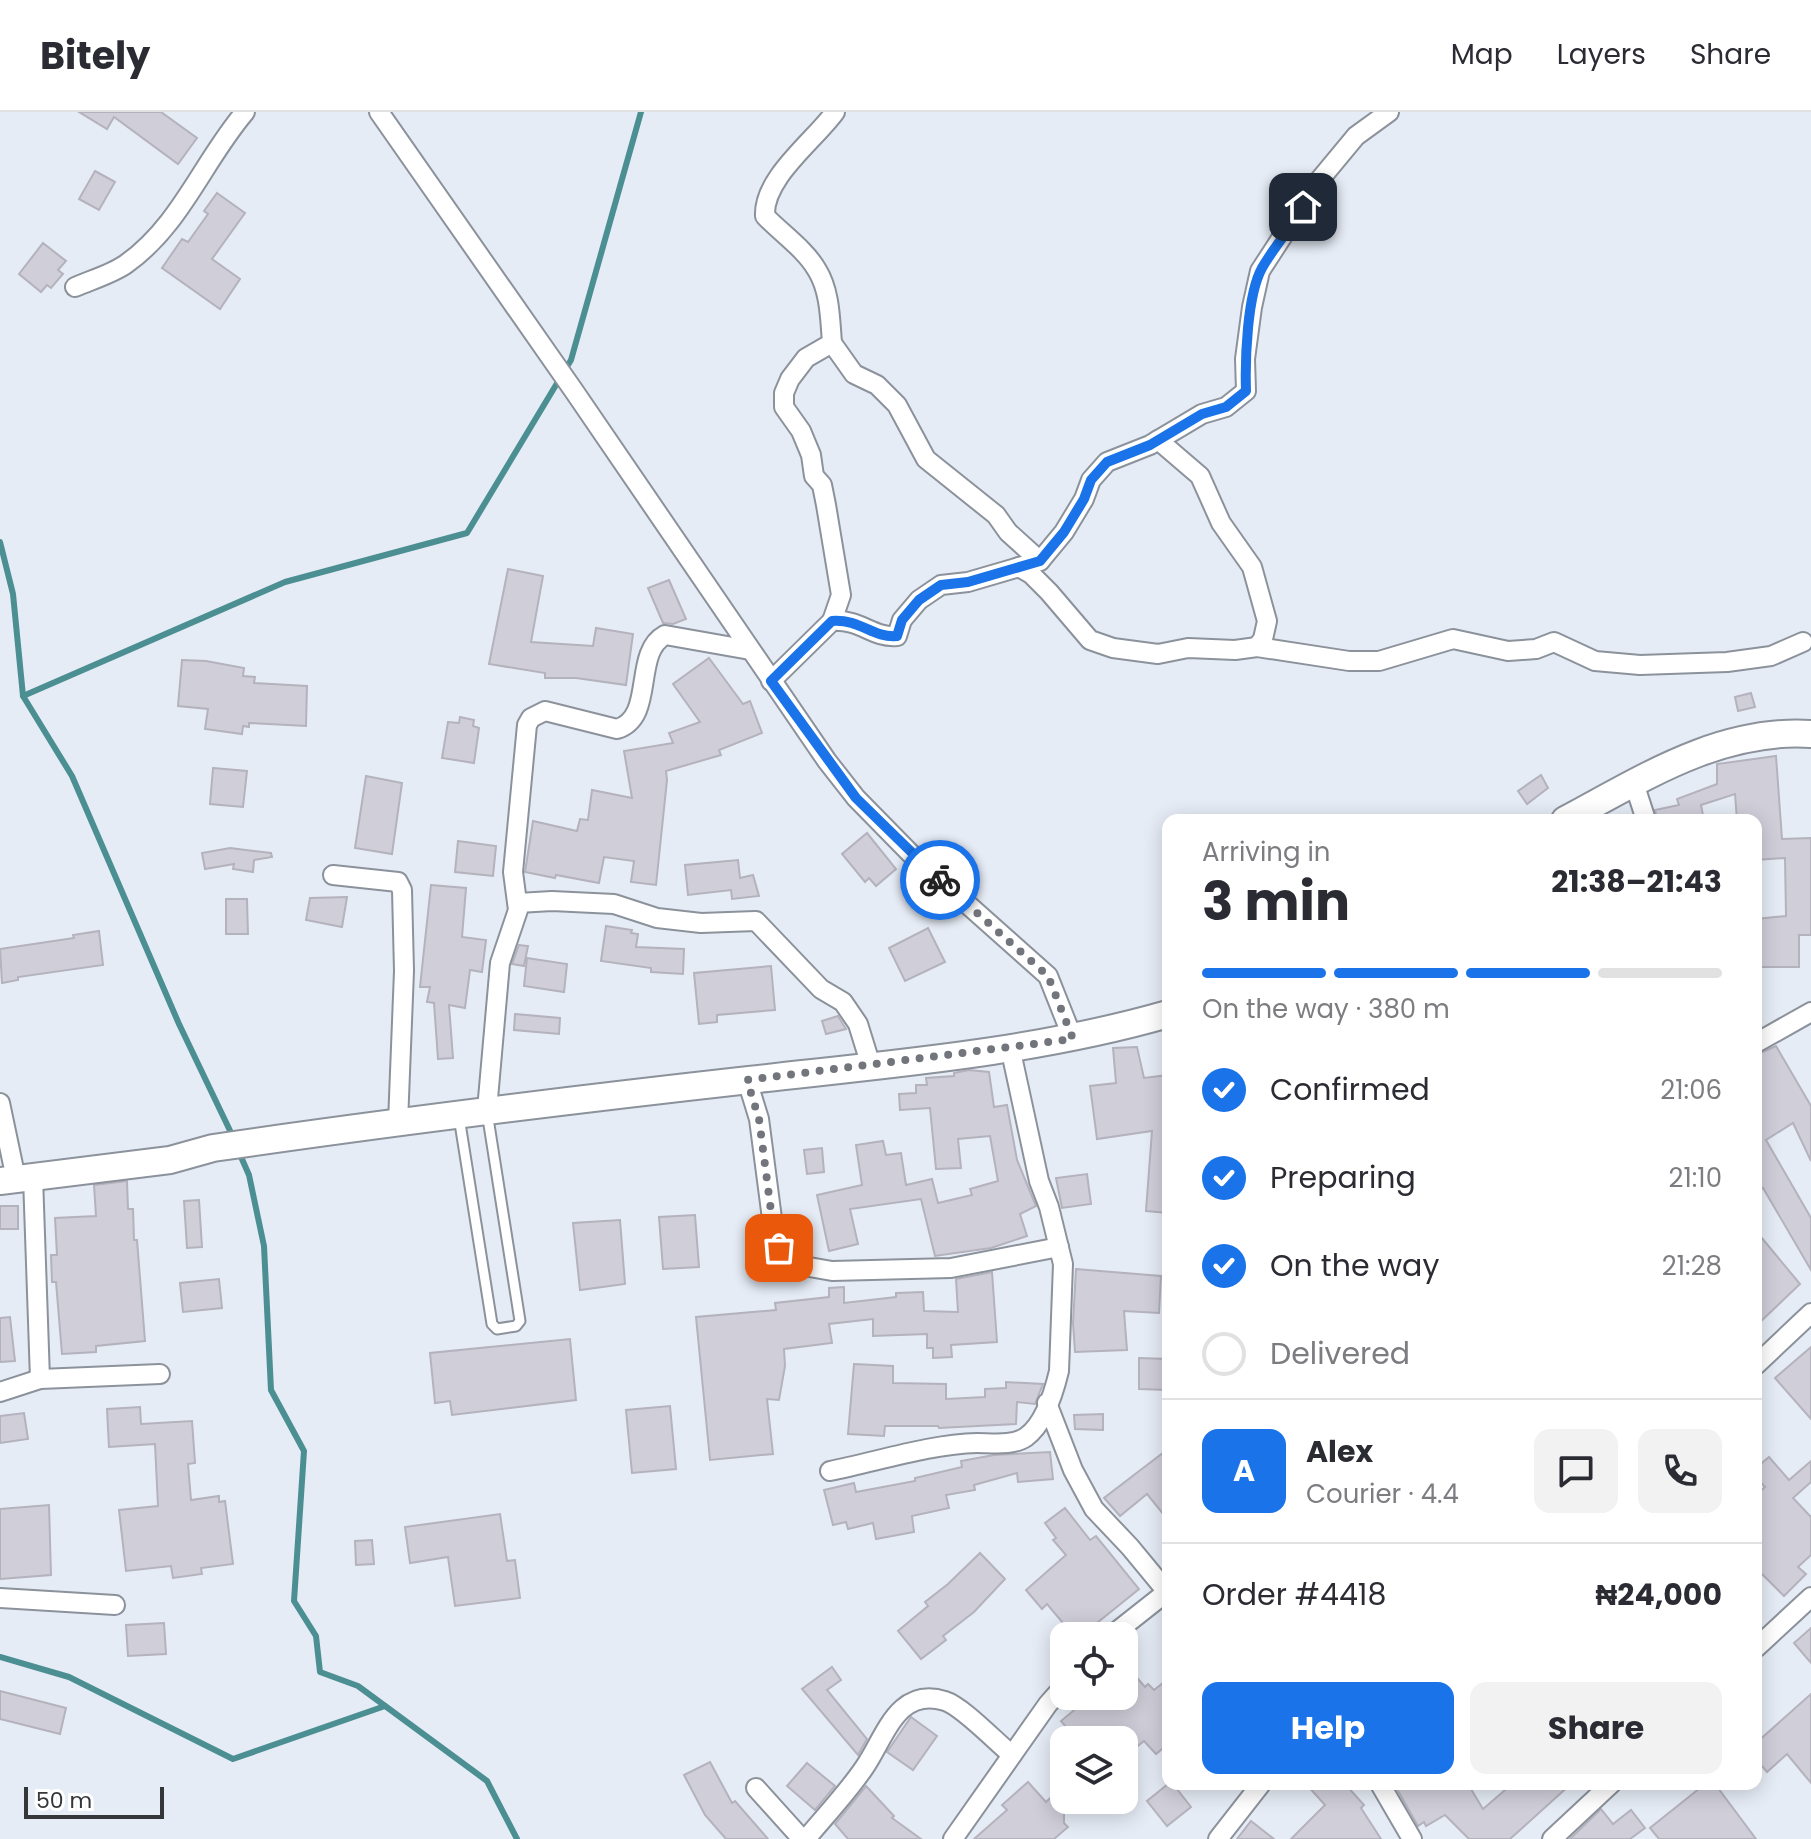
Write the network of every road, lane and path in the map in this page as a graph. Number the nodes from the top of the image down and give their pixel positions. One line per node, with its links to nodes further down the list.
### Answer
1 (245, 112): 5 (street)
2 (379, 112): 13 (street)
3 (835, 112): 6 (street)
4 (1389, 112): 7 (street)
5 (75, 287)
6 (832, 343): 8 (street); 10 (street)
7 (1158, 440): 8 (street); 12 (street)
8 (1040, 561): 9 (street)
9 (1019, 567): 10 (street); 12 (street)
10 (832, 621): 14 (street)
11 (1803, 642): 12 (street)
12 (1257, 647)
13 (750, 650): 14 (street); 20 (street)
14 (771, 681): 23 (street)
15 (1811, 734): 16 (main road)
16 (1634, 783): 17 (main road); 18 (street)
17 (1576, 814)
18 (1644, 814)
19 (333, 875): 31 (street)
20 (518, 903): 26 (street); 29 (street)
21 (1811, 1012): 24 (street)
22 (1162, 1016): 23 (main road)
23 (1073, 1039): 25 (main road)
24 (1762, 1040)
25 (1010, 1047): 26 (main road); 33 (street)
26 (871, 1066): 27 (main road)
27 (747, 1080): 29 (main road); 33 (street)
28 (0, 1103): 32 (street)
29 (487, 1110): 30 (main road); 30 (lane)
30 (459, 1114): 31 (main road)
31 (398, 1123): 32 (main road)
32 (16, 1179): 37 (street)
33 (1059, 1247): 39 (street)
34 (1811, 1313): 35 (street)
35 (1762, 1359)
36 (160, 1374): 37 (street)
37 (40, 1379): 38 (street)
38 (0, 1392)
39 (1047, 1403): 40 (street); 41 (street)
40 (830, 1471)
41 (1162, 1585)
42 (1162, 1597): 46 (street)
43 (1811, 1597): 47 (street)
44 (0, 1598): 45 (street)
45 (115, 1605)
46 (1129, 1622)
47 (1762, 1642)
48 (1050, 1702): 49 (street)
49 (1012, 1755): 54 (street); 55 (street)
50 (756, 1788): 54 (street)
51 (1256, 1790): 56 (street)
52 (1383, 1790): 57 (street)
53 (1605, 1790): 58 (street)
54 (804, 1839)
55 (953, 1839)
56 (1218, 1839)
57 (1412, 1839)
58 (1552, 1839)

